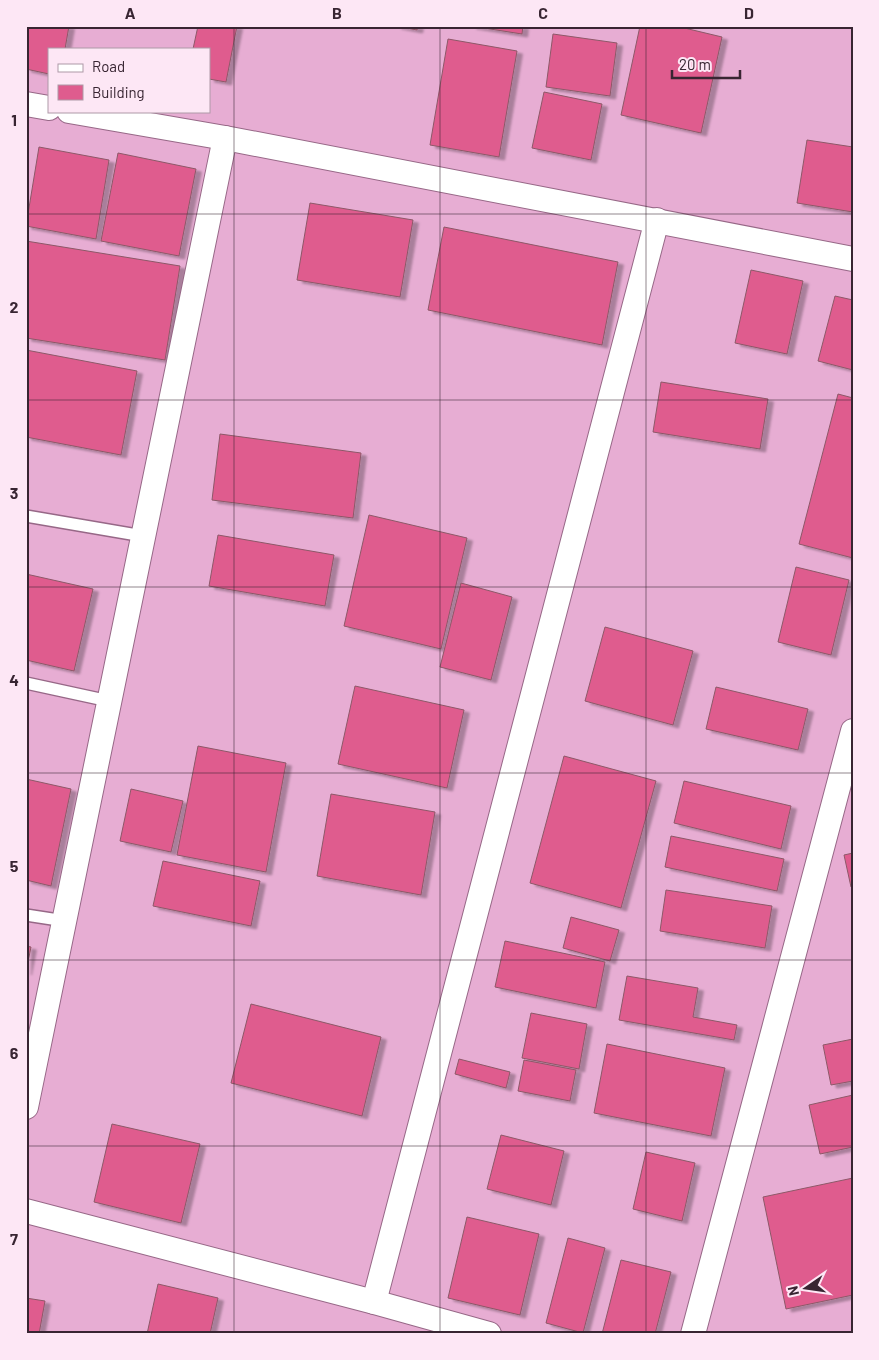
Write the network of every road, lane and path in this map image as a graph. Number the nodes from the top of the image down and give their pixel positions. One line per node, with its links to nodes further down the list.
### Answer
1 (26, 104): 2 (street)
2 (48, 108)
3 (75, 112): 4 (street)
4 (225, 138): 5 (street); 8 (street)
5 (657, 220): 6 (street); 16 (street)
6 (853, 259)
7 (26, 516): 8 (lane)
8 (143, 536): 10 (street)
9 (26, 683): 10 (lane)
10 (109, 701): 13 (street)
11 (853, 731): 18 (street)
12 (26, 915): 13 (lane)
13 (65, 920): 14 (street)
14 (26, 1107)
15 (26, 1212): 16 (street)
16 (374, 1302): 17 (street)
17 (489, 1334)
18 (693, 1334)

